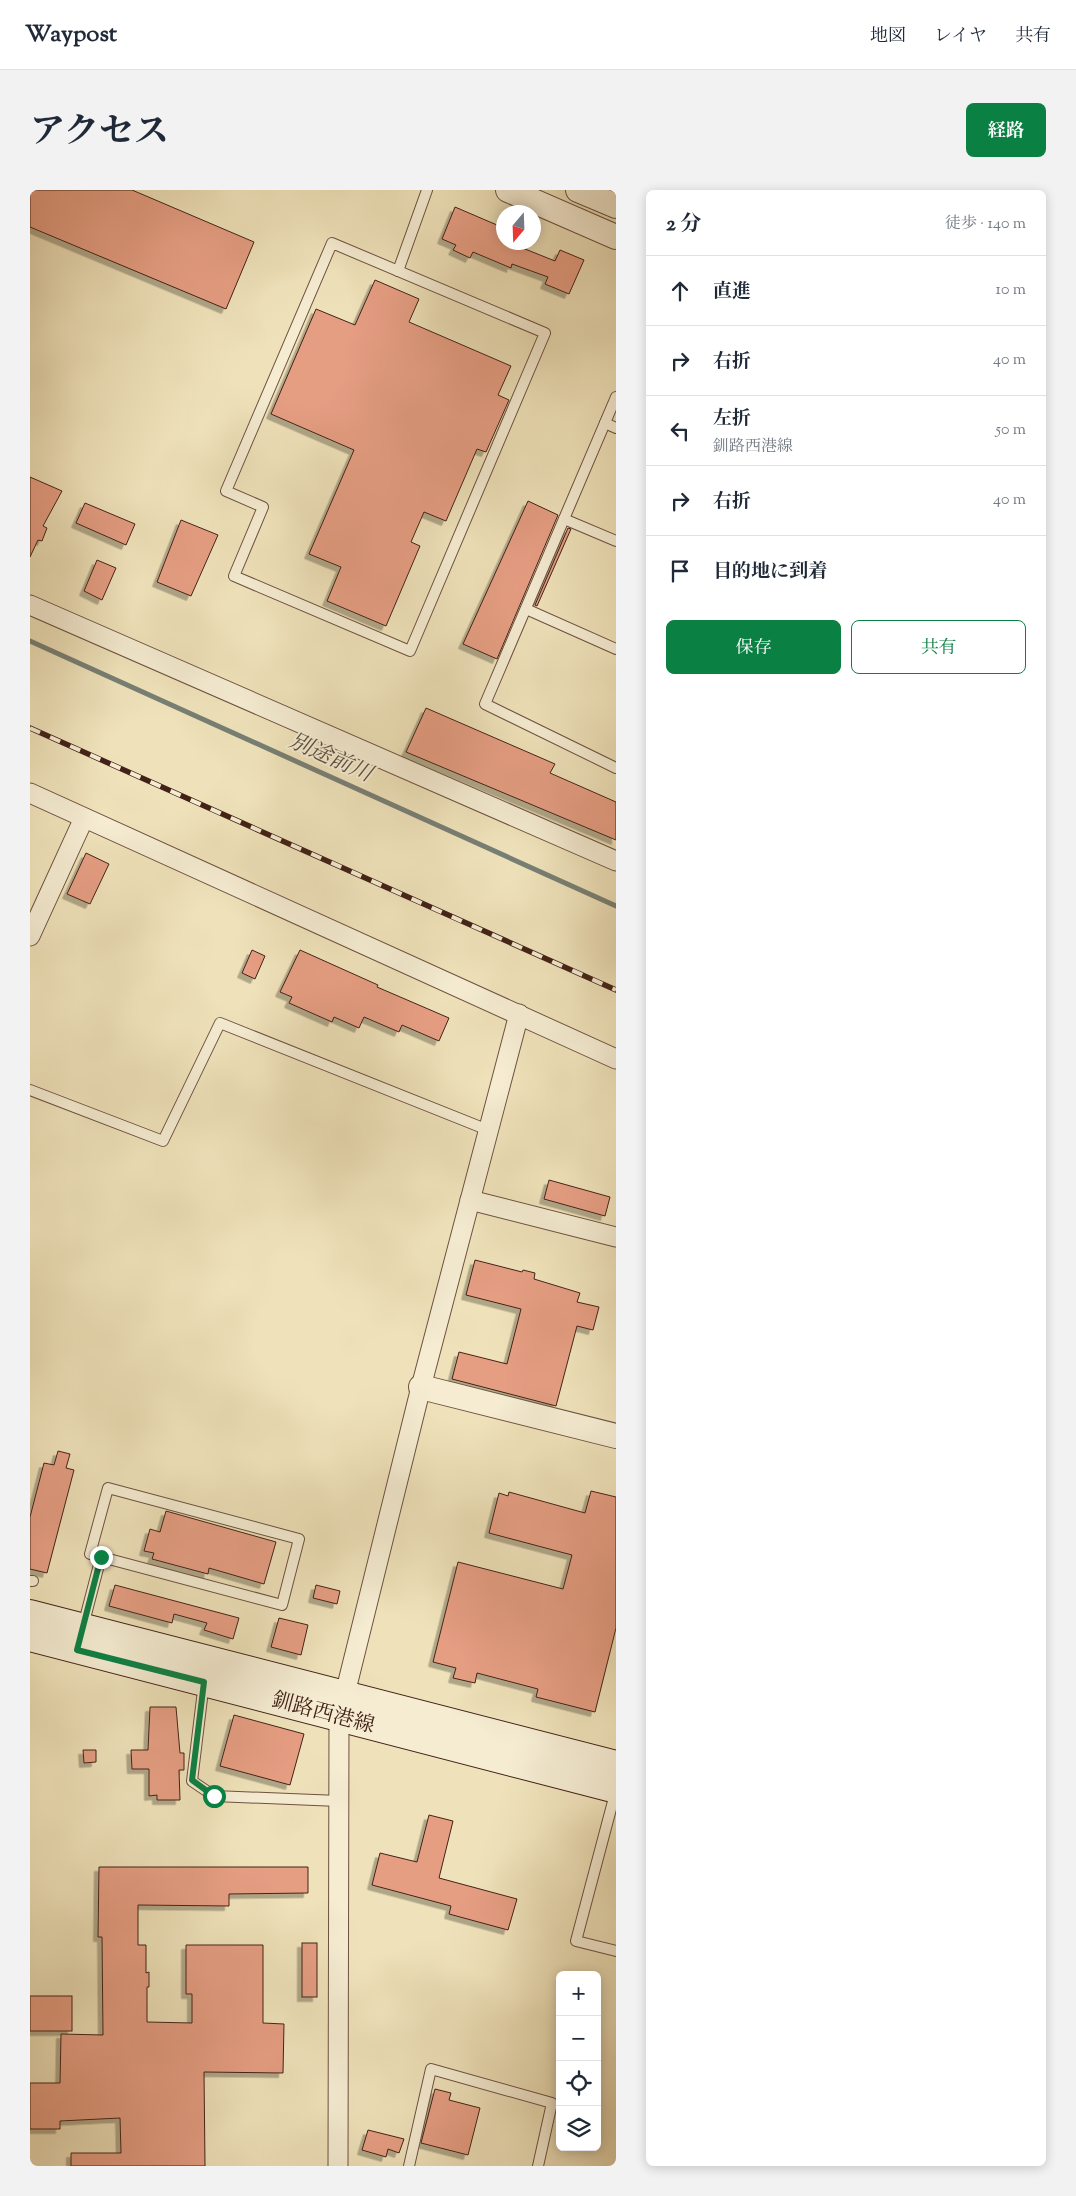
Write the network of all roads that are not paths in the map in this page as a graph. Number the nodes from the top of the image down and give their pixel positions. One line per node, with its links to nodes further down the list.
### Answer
1 (427, 190): 6 (lane)
2 (508, 190): 5 (street)
3 (578, 190): 4 (street)
4 (616, 206)
5 (616, 237)
6 (398, 271): 6 (lane)
7 (616, 397): 8 (lane)
8 (605, 423): 9 (lane); 10 (lane)
9 (616, 428)
10 (564, 519): 11 (lane); 13 (lane)
11 (616, 541)
12 (30, 605): 18 (street)
13 (526, 608): 14 (lane); 15 (lane)
14 (616, 649)
15 (616, 768)
16 (30, 793): 17 (street)
17 (84, 818): 19 (street); 20 (street)
18 (616, 861)
19 (30, 936)
20 (519, 1014): 21 (street); 23 (street)
21 (616, 1059)
22 (30, 1090): 23 (lane)
23 (488, 1130): 24 (street)
24 (470, 1200): 25 (street); 26 (street)
25 (616, 1237)
26 (421, 1387): 27 (street); 33 (street)
27 (616, 1436)
28 (101, 1557): 28 (lane); 31 (lane)
29 (30, 1613): 31 (main road, 釧路西港線)
30 (30, 1638): 31 (main road, 釧路西港線)
31 (80, 1638): 32 (main road, 釧路西港線); 33 (main road, 釧路西港線)
32 (204, 1682): 33 (main road, 釧路西港線); 36 (lane)
33 (342, 1707): 34 (main road, 釧路西港線); 35 (main road, 釧路西港線); 36 (street)
34 (616, 1764)
35 (616, 1790): 37 (lane)
36 (339, 1801): 38 (street)
37 (616, 1952)
38 (338, 2166)
39 (409, 2166): 40 (lane)
40 (538, 2166)

